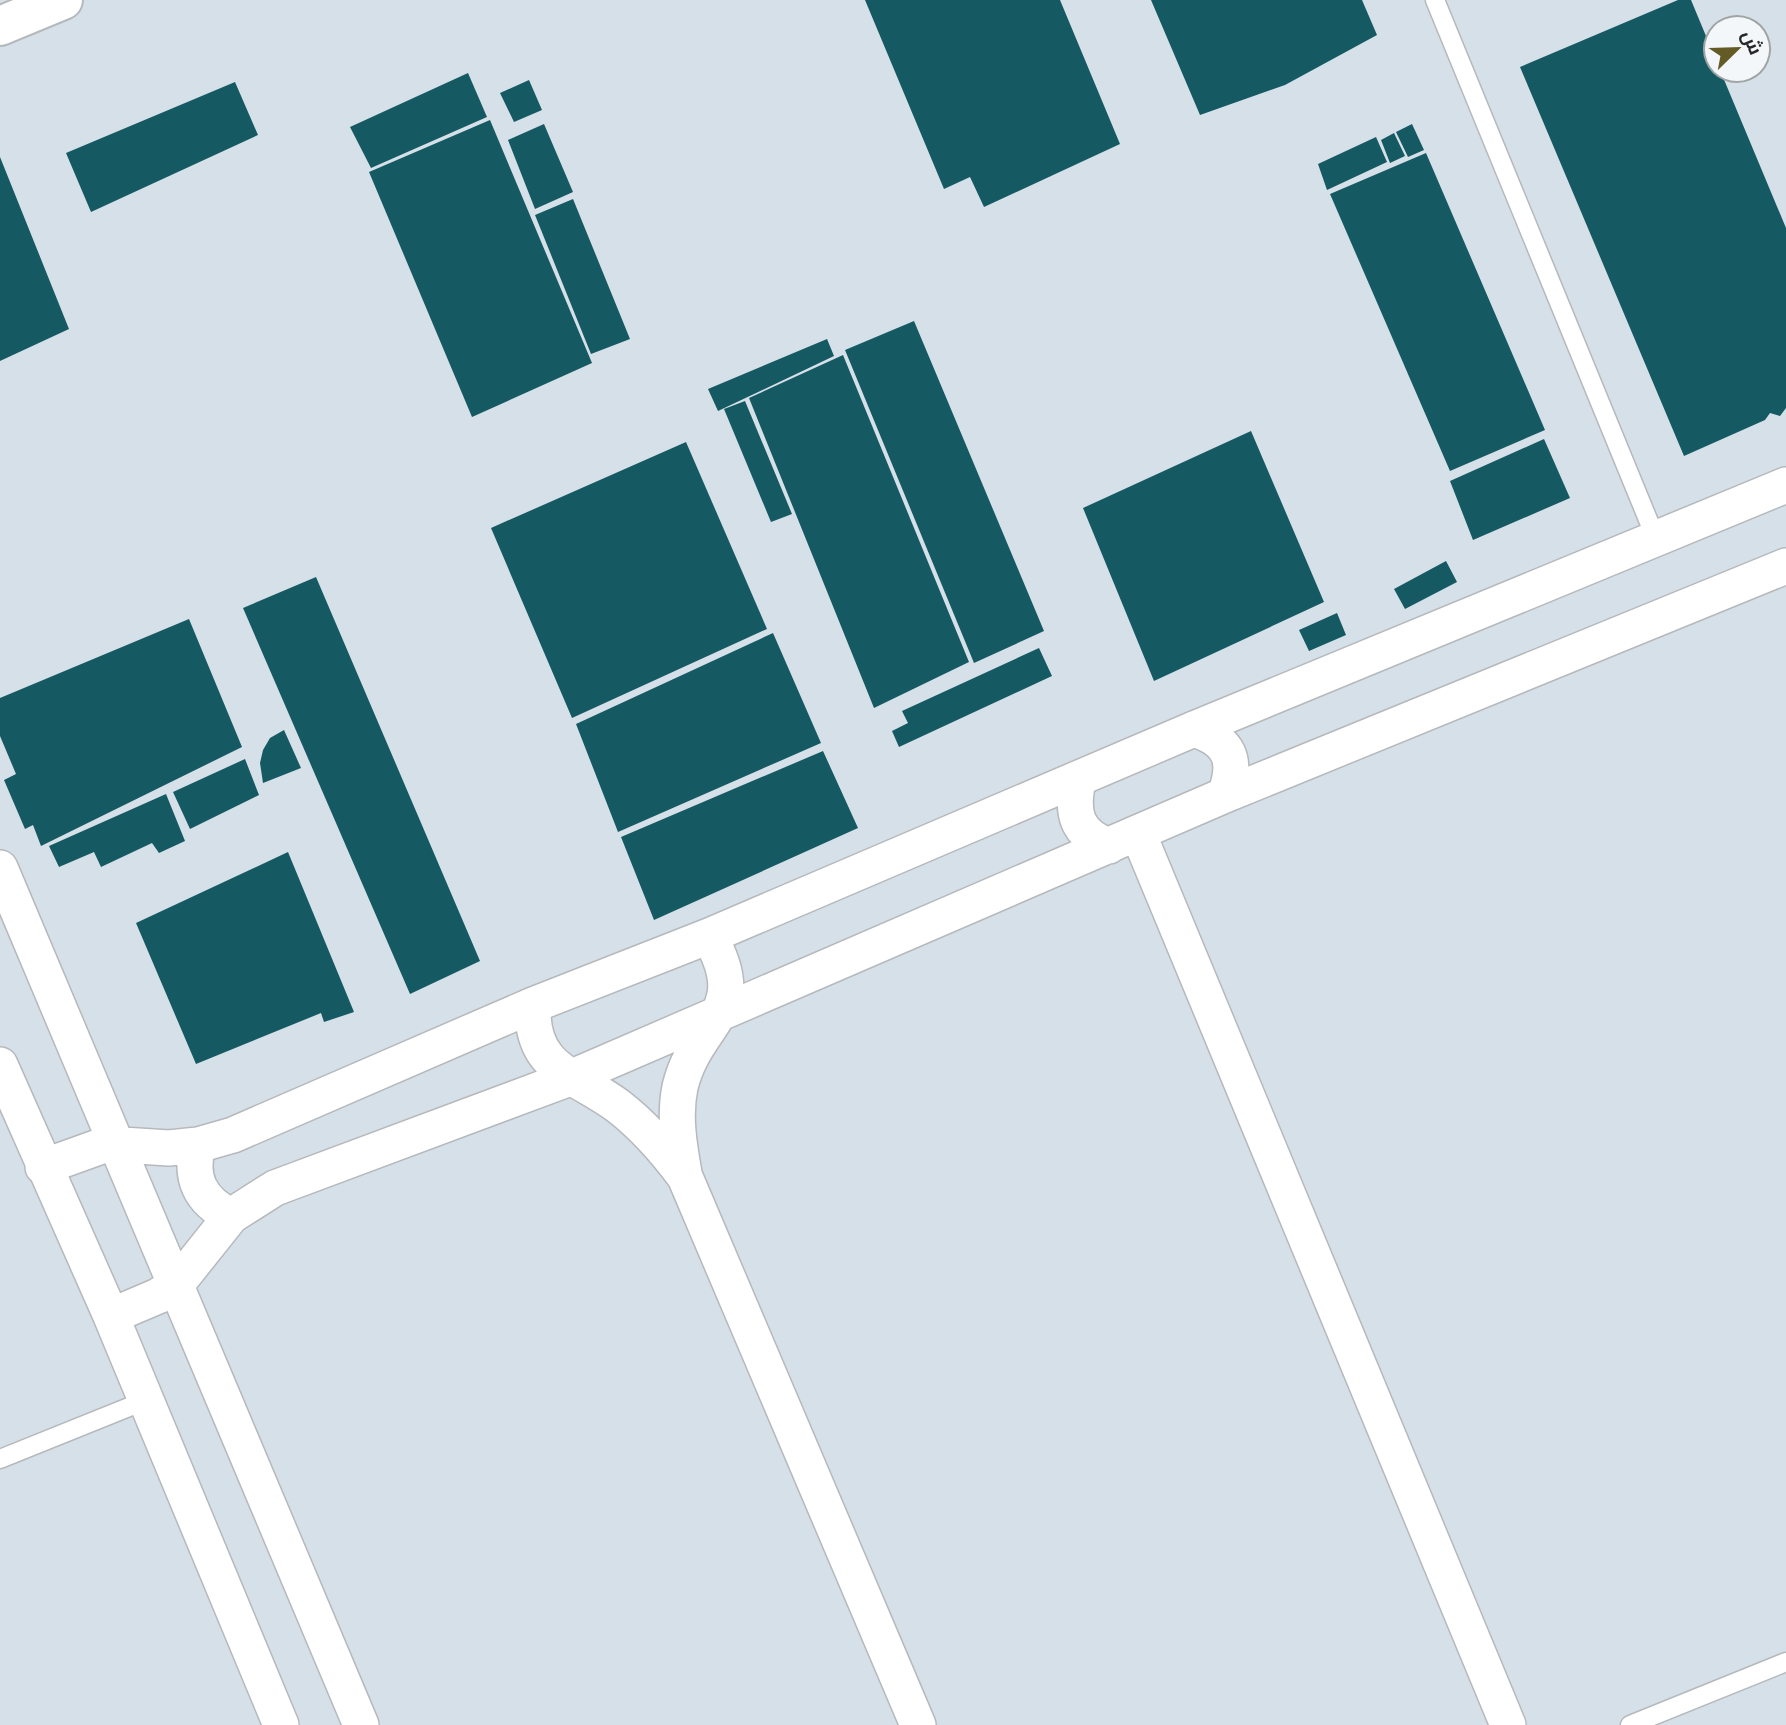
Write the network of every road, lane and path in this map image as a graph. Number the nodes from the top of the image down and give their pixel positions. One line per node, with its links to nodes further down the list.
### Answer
1 (63, 0): 3 (street)
2 (1435, 0): 5 (lane)
3 (0, 26)
4 (1786, 485): 5 (street)
5 (1656, 539): 7 (street)
6 (1786, 566): 9 (street)
7 (1194, 729): 8 (street); 9 (street)
8 (1078, 781): 10 (street); 12 (street)
9 (1226, 796): 10 (street)
10 (1124, 839): 14 (street); 30 (street)
11 (0, 868): 17 (street)
12 (709, 936): 13 (street); 14 (street)
13 (533, 1005): 16 (street); 18 (street)
14 (721, 1013): 16 (street); 20 (street)
15 (0, 1065): 19 (street)
16 (570, 1078): 20 (street); 21 (street)
17 (116, 1144): 18 (street); 19 (street); 22 (street)
18 (198, 1145): 21 (street)
19 (43, 1167): 23 (street)
20 (685, 1177): 29 (street)
21 (231, 1216): 22 (street)
22 (176, 1285): 23 (street); 28 (street)
23 (111, 1316): 24 (street)
24 (144, 1401): 25 (lane); 27 (street)
25 (0, 1459)
26 (1786, 1662): 31 (lane)
27 (281, 1725)
28 (361, 1725)
29 (918, 1725)
30 (1508, 1725)
31 (1630, 1725)

